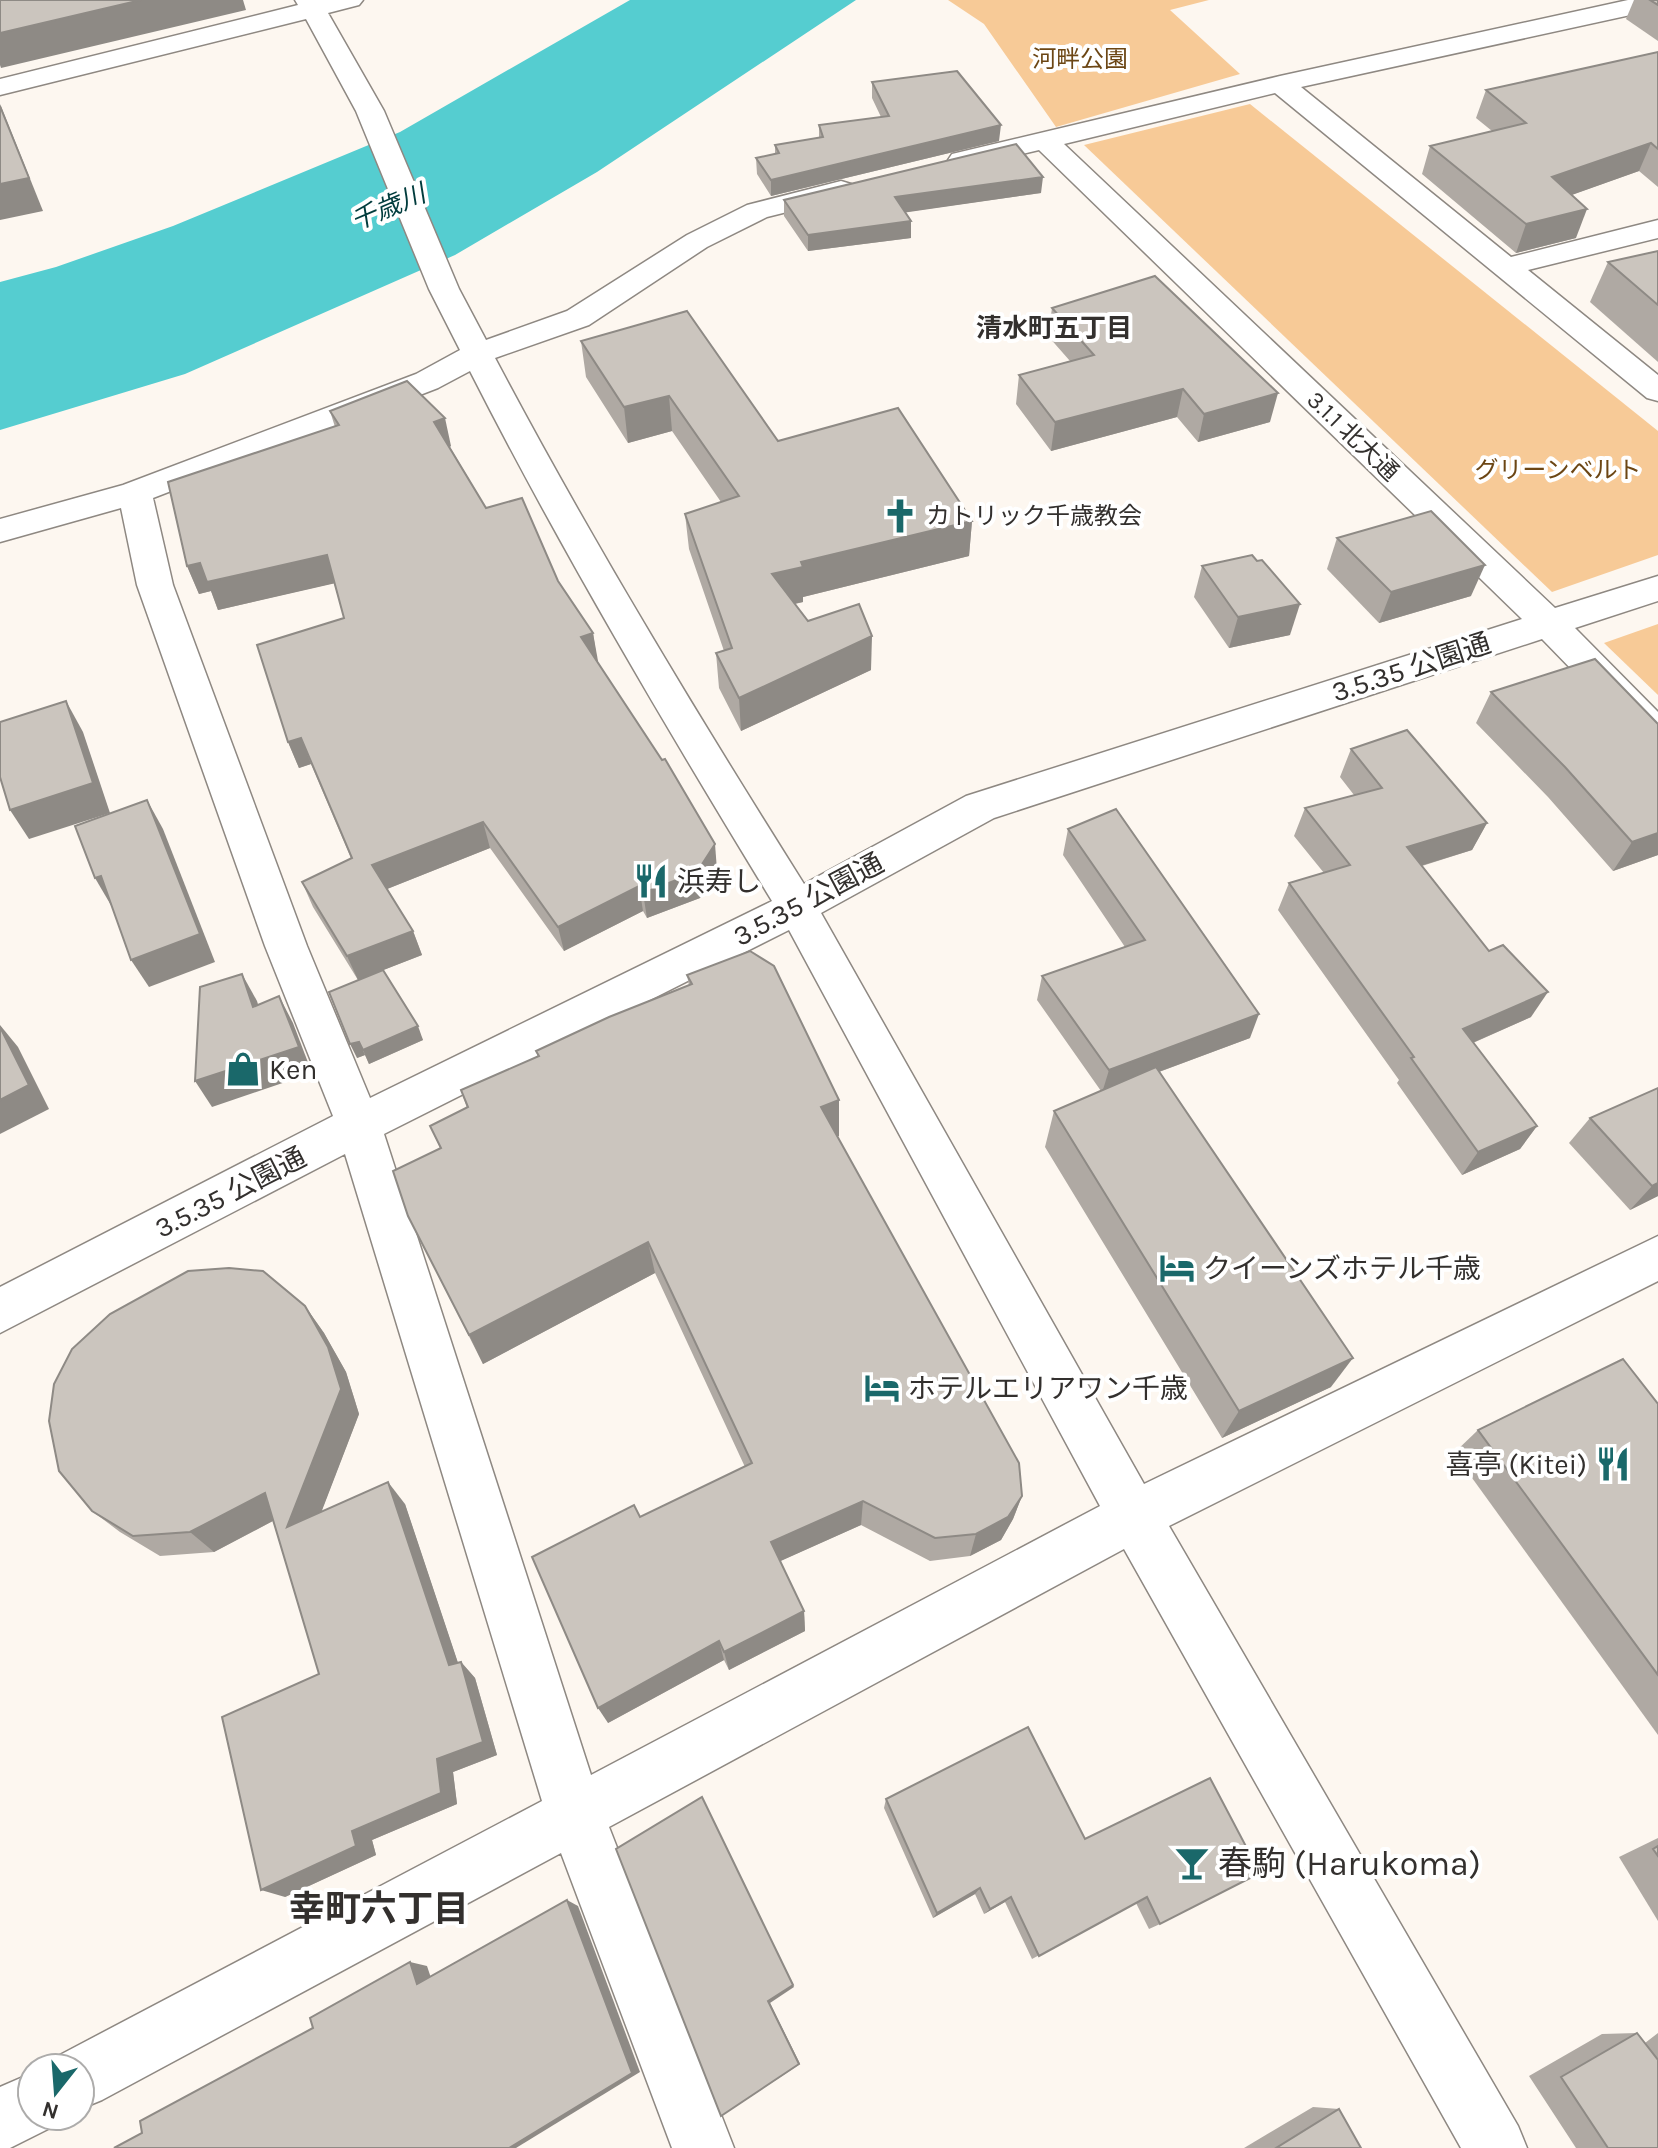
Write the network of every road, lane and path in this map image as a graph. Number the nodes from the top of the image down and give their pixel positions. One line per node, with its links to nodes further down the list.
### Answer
1 (350, 0): 3 (street)
2 (1658, 1): 4 (street)
3 (311, 5): 5 (street); 11 (street)
4 (1280, 84): 6 (street); 10 (street)
5 (0, 87)
6 (1044, 140): 7 (street); 16 (street, 3.1.1 北大通)
7 (938, 166)
8 (863, 185): 11 (street)
9 (1658, 229): 10 (street)
10 (1506, 267): 12 (street)
11 (479, 353): 13 (street); 18 (street)
12 (1658, 391)
13 (135, 493): 14 (street); 19 (street)
14 (0, 531)
15 (1658, 588): 16 (street, 3.5.35 公園通)
16 (1547, 622): 17 (street, 3.1.1 北大通); 18 (street, 3.5.35 公園通)
17 (1658, 735)
18 (797, 907): 19 (street, 3.5.35 公園通); 22 (street)
19 (359, 1125): 21 (street, 3.5.35 公園通); 23 (street)
20 (1658, 1257): 22 (street)
21 (0, 1311)
22 (1134, 1516): 23 (street); 26 (street)
23 (575, 1814): 24 (street); 25 (street)
24 (96, 2069)
25 (703, 2148)
26 (1496, 2148)

